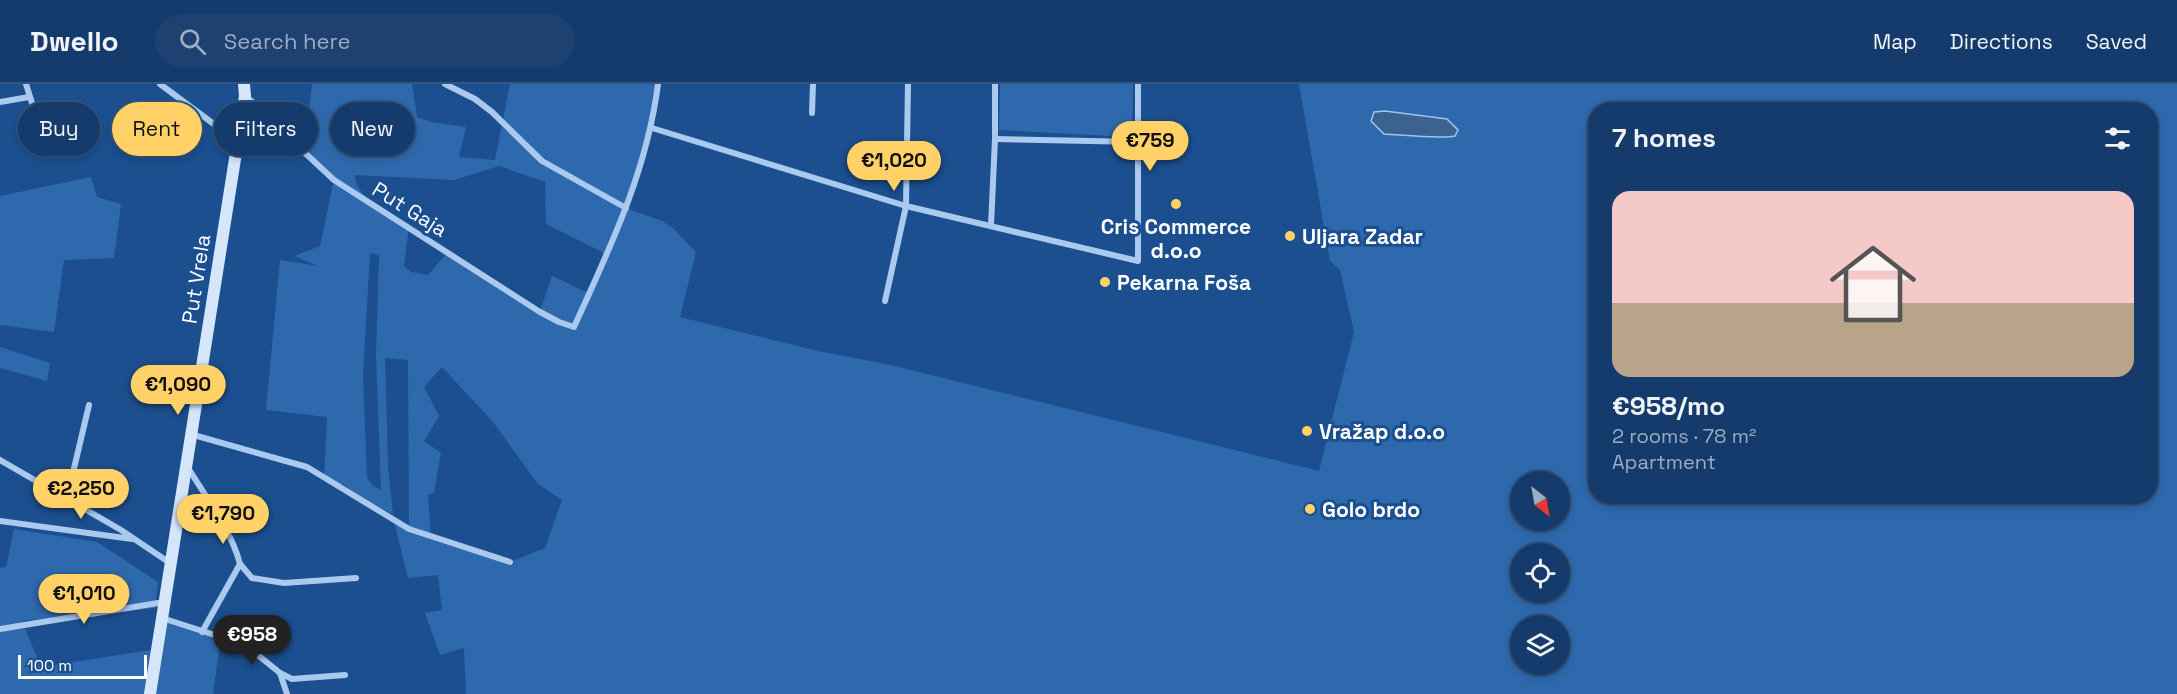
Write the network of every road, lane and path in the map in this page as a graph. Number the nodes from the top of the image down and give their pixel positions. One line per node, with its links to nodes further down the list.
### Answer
1 (26, 84): 10 (street)
2 (160, 84): 14 (street)
3 (445, 84): 20 (street)
4 (658, 84): 15 (street)
5 (813, 84): 13 (street)
6 (908, 84): 19 (street)
7 (995, 84): 16 (street)
8 (1138, 84): 17 (street)
9 (245, 90): 20 (street, Put Gaja)
10 (29, 97): 11 (street); 12 (street)
11 (0, 102)
12 (33, 102)
13 (812, 113)
14 (214, 124)
15 (652, 128): 19 (street); 20 (street)
16 (995, 139): 17 (street); 21 (street)
17 (1138, 142): 21 (street)
18 (236, 156): 24 (main road, Put Vrela)
19 (906, 206): 21 (street); 22 (street)
20 (626, 208)
21 (991, 225)
22 (885, 301)
23 (89, 405): 27 (street)
24 (190, 434): 26 (main road, Put Vrela); 30 (street)
25 (0, 460): 27 (street)
26 (186, 463): 31 (main road, Put Vrela); 32 (street)
27 (67, 498): 29 (street)
28 (0, 521): 29 (street)
29 (133, 539): 31 (street)
30 (510, 562)
31 (170, 563): 34 (main road, Put Vrela)
32 (240, 564): 33 (street); 37 (street)
33 (356, 578)
34 (164, 602): 35 (main road, Put Vrela); 36 (street)
35 (162, 618): 37 (street); 40 (main road, Put Vrela)
36 (0, 628)
37 (202, 632): 38 (street)
38 (280, 673): 39 (street); 41 (street)
39 (345, 675)
40 (150, 694)
41 (287, 694)

